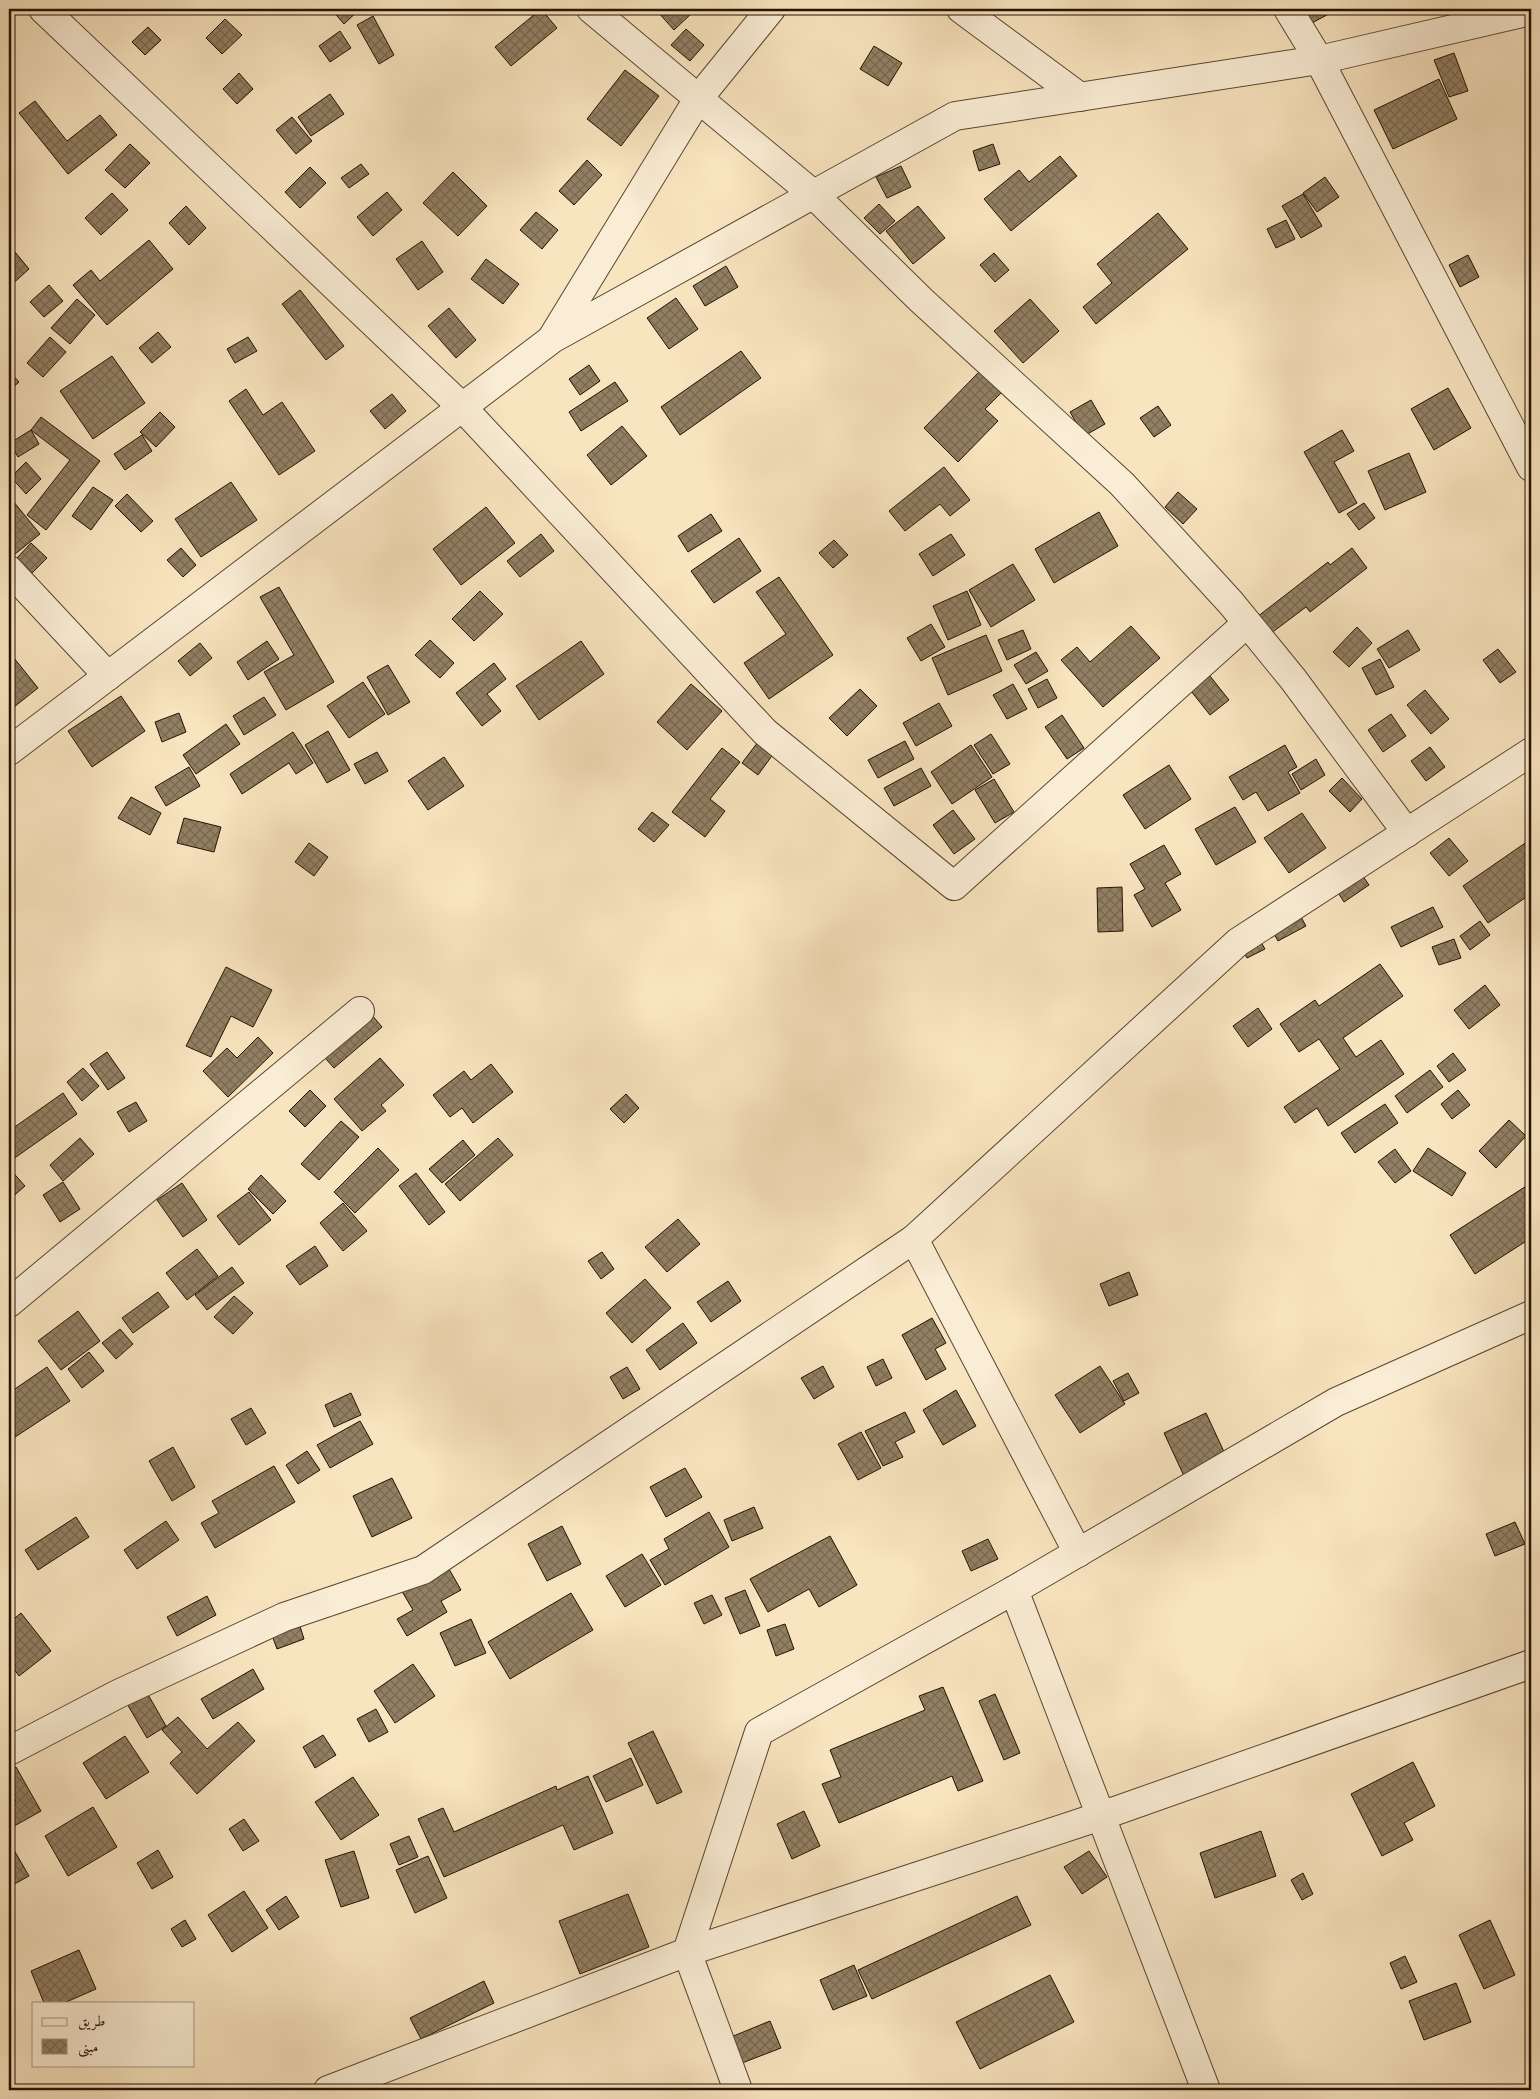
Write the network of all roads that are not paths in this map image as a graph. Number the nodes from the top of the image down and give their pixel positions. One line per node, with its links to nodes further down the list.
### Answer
1 (43, 9): 12 (street)
2 (591, 9): 9 (street)
3 (771, 9): 9 (street)
4 (960, 9): 8 (street)
5 (1288, 9): 7 (street)
6 (1531, 11): 7 (street)
7 (1319, 60): 8 (street); 13 (street)
8 (1080, 97): 10 (street)
9 (698, 99): 10 (street); 11 (street)
10 (813, 194): 11 (street); 15 (street)
11 (552, 339): 12 (street)
12 (462, 407): 15 (street); 16 (street)
13 (1531, 467)
14 (9, 570): 16 (street)
15 (1247, 623): 19 (street)
16 (108, 676): 17 (street)
17 (9, 752)
18 (1531, 752): 19 (street)
19 (1406, 833): 21 (street)
20 (360, 1011): 22 (street)
21 (914, 1239): 24 (street); 27 (street)
22 (9, 1303)
23 (1531, 1315): 24 (street)
24 (1078, 1553): 25 (street)
25 (1014, 1590): 28 (street); 29 (street)
26 (1531, 1664): 28 (street)
27 (9, 1752)
28 (1101, 1816): 29 (street); 32 (street)
29 (687, 1952): 30 (street); 31 (street)
30 (328, 2090)
31 (738, 2090)
32 (1206, 2090)

